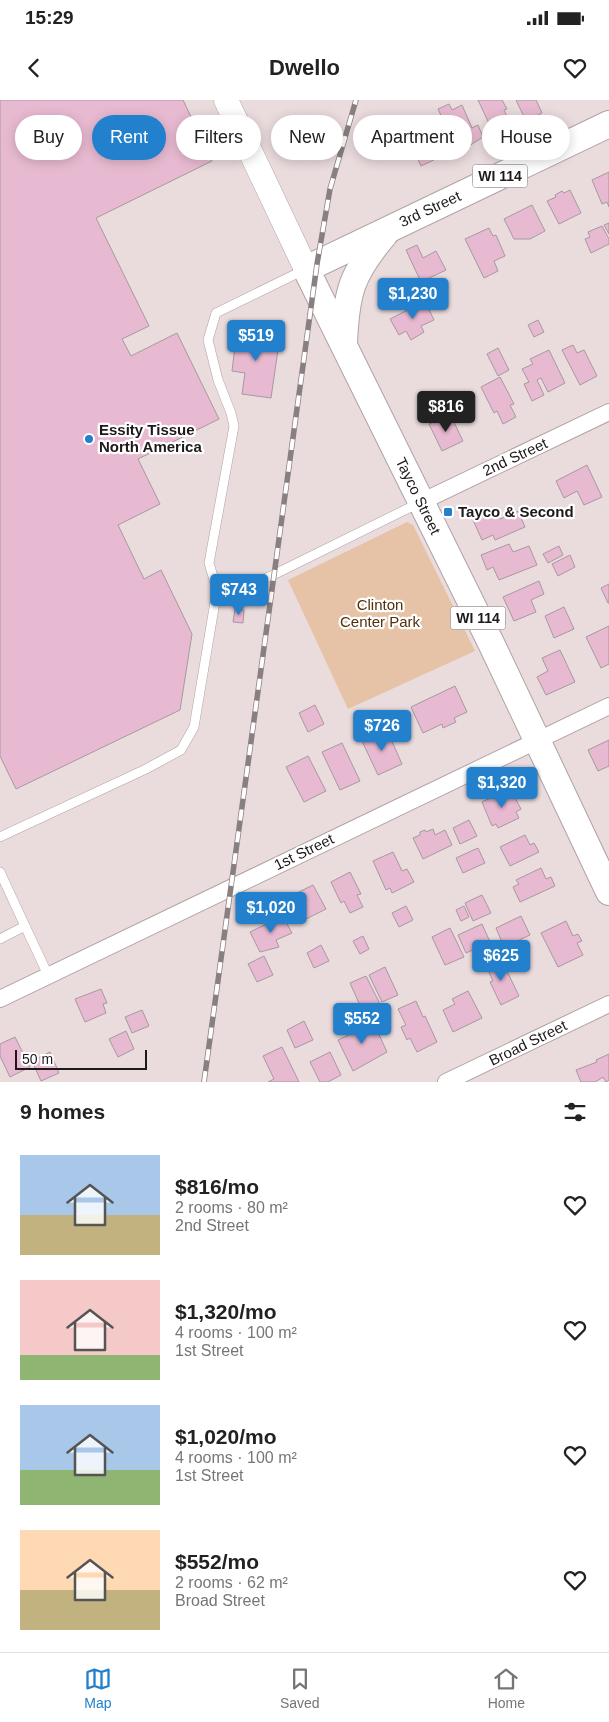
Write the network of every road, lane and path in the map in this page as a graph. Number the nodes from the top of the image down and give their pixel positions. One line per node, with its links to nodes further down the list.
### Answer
1 (226, 100): 4 (street, Tayco Street)
2 (609, 124): 3 (main road, 3rd Street / WI 114)
3 (391, 227): 4 (main road, 3rd Street / WI 114); 5 (main road)
4 (306, 269): 5 (main road, Tayco Street / WI 114); 8 (lane)
5 (344, 345): 7 (main road, Tayco Street / WI 114)
6 (609, 412): 7 (street, 2nd Street)
7 (421, 502): 8 (lane); 10 (main road, Tayco Street / WI 114)
8 (216, 590): 11 (lane)
9 (609, 706): 10 (street, 1st Street)
10 (537, 741): 13 (main road, Tayco Street / WI 114); 16 (street, 1st Street)
11 (0, 837)
12 (0, 872): 14 (lane)
13 (609, 892)
14 (25, 926): 15 (lane); 16 (lane)
15 (0, 939)
16 (48, 976): 17 (street, 1st Street)
17 (0, 999)
18 (609, 1004): 19 (street, Broad Street)
19 (446, 1082)

